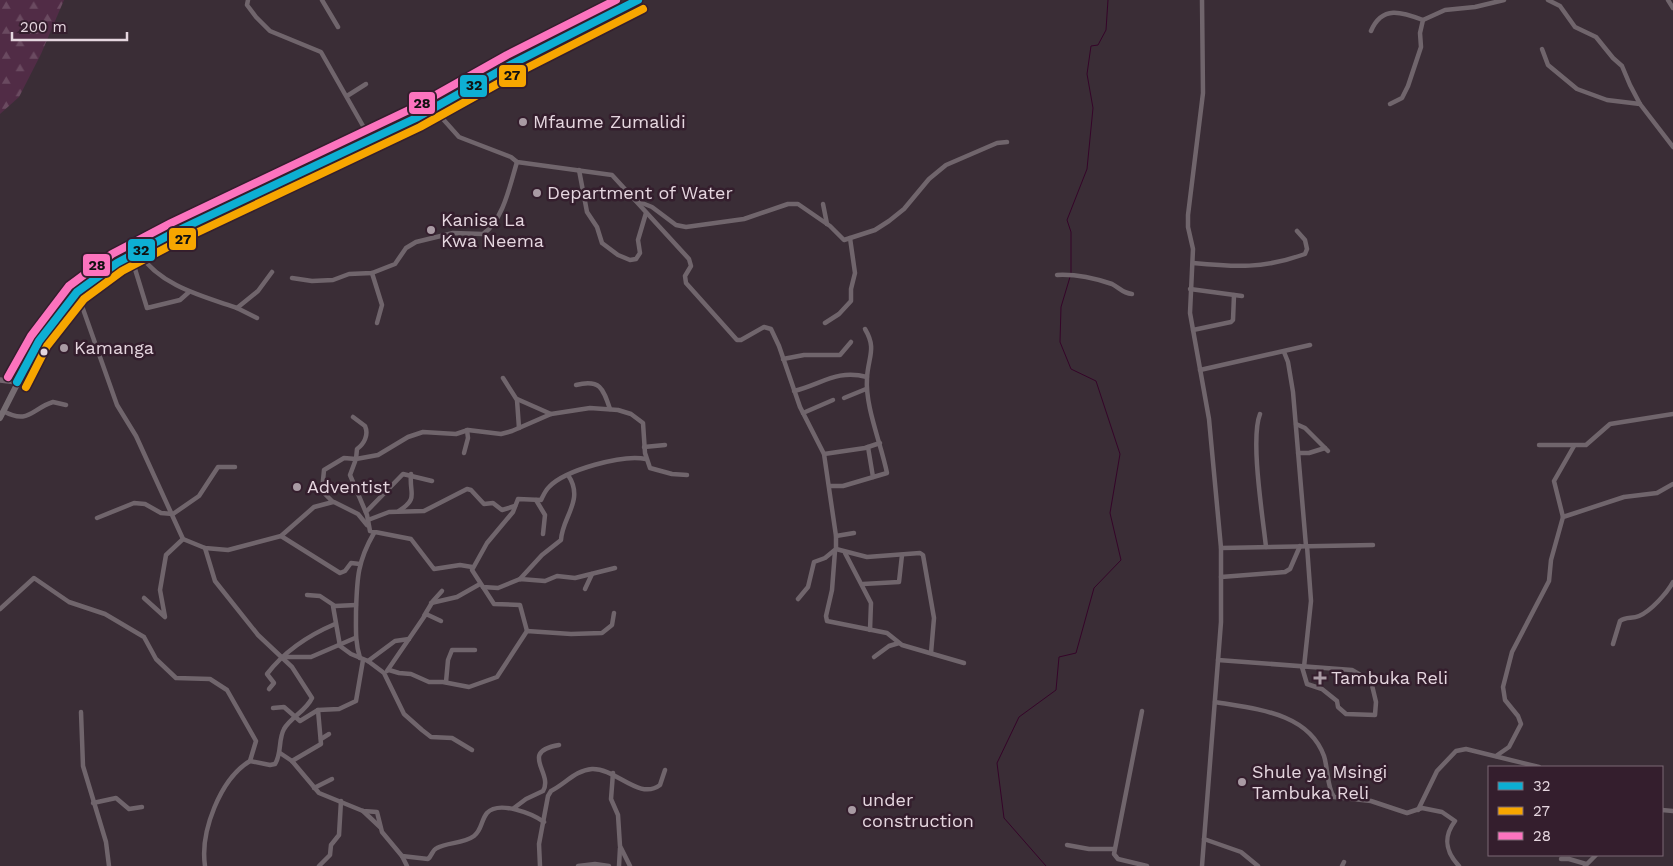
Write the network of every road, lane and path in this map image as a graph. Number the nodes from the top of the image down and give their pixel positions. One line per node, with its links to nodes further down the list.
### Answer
1 (244, 0): 9 (street)
2 (322, 0): 13 (street)
3 (610, 0): 11 (street)
4 (638, 0): 11 (highway)
5 (1202, 0): 34 (street)
6 (1504, 0): 12 (street)
7 (1548, 0): 19 (street)
8 (1668, 0): 10 (street)
9 (247, 2): 17 (street)
10 (1673, 8)
11 (618, 10): 20 (highway)
12 (1423, 20): 14 (street); 18 (street)
13 (338, 27)
14 (1371, 31)
15 (1542, 49): 19 (street)
16 (366, 84): 17 (street)
17 (347, 96): 21 (street)
18 (1390, 104)
19 (1640, 104): 23 (street)
20 (434, 109): 21 (highway); 24 (street)
21 (372, 140): 32 (highway)
22 (1006, 142): 31 (street)
23 (1673, 147)
24 (516, 162): 25 (street); 36 (street)
25 (579, 170): 26 (street); 28 (street)
26 (636, 200): 28 (street); 29 (street)
27 (823, 204): 29 (street)
28 (646, 213): 54 (street)
29 (827, 224): 31 (street)
30 (1297, 230): 34 (street)
31 (850, 238): 48 (street)
32 (138, 252): 33 (highway); 41 (street)
33 (131, 256): 40 (highway); 41 (street)
34 (1193, 263): 39 (street)
35 (272, 272): 45 (street)
36 (372, 273): 38 (street); 47 (street)
37 (1057, 275): 42 (street)
38 (292, 278)
39 (1190, 289): 43 (street); 50 (street)
40 (78, 292): 59 (highway); 101 (street)
41 (188, 292): 45 (street)
42 (1132, 294)
43 (1234, 295): 44 (street); 50 (street)
44 (1242, 296)
45 (237, 308): 46 (street)
46 (257, 318)
47 (377, 323)
48 (825, 323)
49 (866, 329): 56 (street)
50 (1193, 330): 55 (street)
51 (851, 342): 54 (street)
52 (1310, 345): 53 (street)
53 (1284, 352): 55 (street); 74 (street)
54 (784, 359): 62 (street)
55 (1200, 370): 115 (street)
56 (867, 376): 61 (street); 62 (street)
57 (503, 378): 64 (street)
58 (0, 380): 59 (main road)
59 (17, 382): 72 (highway)
60 (576, 385): 67 (street)
61 (866, 389): 63 (street); 77 (street)
62 (794, 391): 68 (street)
63 (844, 398)
64 (517, 399): 69 (street); 75 (street)
65 (833, 400): 68 (street)
66 (66, 405): 72 (street)
67 (610, 409): 69 (street); 81 (street)
68 (803, 413): 85 (street)
69 (551, 414): 75 (street)
70 (1260, 414): 113 (street)
71 (1673, 414): 80 (street)
72 (2, 415)
73 (353, 418): 87 (street)
74 (1296, 424): 83 (street); 83 (street)
75 (519, 428): 76 (street)
76 (467, 430): 84 (street); 87 (street)
77 (880, 443): 82 (street); 92 (street)
78 (666, 445): 81 (street)
79 (1539, 445): 80 (street)
80 (1574, 446): 102 (street)
81 (644, 447): 86 (street)
82 (868, 447): 85 (street); 92 (street)
83 (1298, 452): 112 (street)
84 (464, 454)
85 (824, 454): 95 (street)
86 (643, 458): 90 (street); 91 (street)
87 (356, 459): 97 (street); 99 (street)
88 (235, 466): 101 (street)
89 (411, 474): 93 (street); 99 (street); 100 (street)
90 (568, 475): 96 (street); 124 (street)
91 (687, 475)
92 (872, 477): 95 (street)
93 (432, 481)
94 (1673, 484): 102 (street)
95 (830, 486): 109 (street)
96 (536, 500): 98 (street); 107 (street)
97 (334, 502): 104 (street); 108 (street)
98 (515, 506): 100 (street); 120 (street)
99 (366, 512): 104 (street)
100 (398, 512): 104 (street)
101 (173, 514): 103 (street); 110 (street)
102 (1563, 517): 173 (street)
103 (97, 518)
104 (367, 522): 105 (street)
105 (374, 533): 119 (street); 120 (street)
106 (854, 533): 109 (street)
107 (543, 534)
108 (281, 536): 114 (street); 119 (street)
109 (836, 536): 116 (street)
110 (184, 539): 114 (street); 131 (street)
111 (1373, 545): 112 (street)
112 (1304, 546): 113 (street); 123 (street); 155 (street)
113 (1266, 547): 115 (street)
114 (206, 548): 150 (street)
115 (1221, 548): 123 (street)
116 (836, 550): 117 (street); 132 (street); 141 (street)
117 (845, 553): 118 (street); 126 (street)
118 (902, 555): 126 (street); 149 (street)
119 (360, 564): 134 (street)
120 (472, 567): 127 (street)
121 (616, 568): 122 (street)
122 (592, 574): 124 (street); 128 (street)
123 (1221, 578): 153 (street)
124 (520, 579): 127 (street)
125 (1673, 582): 146 (street)
126 (863, 584): 141 (street)
127 (481, 585): 133 (street); 142 (street)
128 (585, 589)
129 (442, 591): 133 (street)
130 (307, 595): 135 (street)
131 (144, 598)
132 (798, 599)
133 (431, 604): 138 (street)
134 (356, 605): 135 (street); 143 (street)
135 (334, 606): 140 (street)
136 (0, 609): 174 (street)
137 (614, 614): 142 (street)
138 (424, 617): 139 (street); 144 (street)
139 (441, 621)
140 (335, 624): 147 (street); 150 (street)
141 (870, 630): 145 (street)
142 (527, 631): 160 (street)
143 (355, 638): 147 (street); 152 (street)
144 (410, 639): 152 (street); 156 (street)
145 (899, 643): 149 (street); 151 (street)
146 (1613, 644)
147 (340, 646): 150 (street); 152 (street)
148 (475, 650): 160 (street)
149 (931, 653): 154 (street)
150 (281, 657): 161 (street); 167 (street)
151 (874, 657)
152 (364, 659): 157 (street); 164 (street)
153 (1218, 660): 155 (street); 162 (street)
154 (964, 664)
155 (1303, 667): 159 (street); 159 (street)
156 (389, 670): 157 (street); 160 (street)
157 (384, 673): 171 (street)
158 (1397, 679): 159 (street)
159 (1371, 681)
160 (446, 682)
161 (269, 689)
162 (1215, 702): 185 (street); 189 (street)
163 (272, 708): 167 (street)
164 (318, 710): 167 (street); 169 (street)
165 (1142, 711): 192 (street)
166 (81, 712): 182 (street)
167 (294, 718): 172 (street)
168 (329, 734): 169 (street)
169 (321, 739): 175 (street)
170 (559, 745): 184 (street)
171 (472, 750)
172 (280, 753): 174 (street); 175 (street)
173 (1496, 756): 176 (street); 185 (street)
174 (250, 760): 198 (street)
175 (292, 762): 180 (street)
176 (1535, 766)
177 (665, 770): 178 (street)
178 (613, 773): 187 (street); 191 (street)
179 (332, 779): 180 (street)
180 (314, 788): 181 (street)
181 (341, 801): 186 (street); 199 (street)
182 (93, 803): 183 (street); 197 (street)
183 (142, 807)
184 (514, 808): 187 (street); 194 (street)
185 (1418, 810): 210 (street)
186 (363, 811): 188 (street); 188 (street)
187 (544, 822): 202 (street)
188 (380, 827): 194 (street)
189 (1204, 839): 208 (street); 209 (street)
190 (1067, 845): 192 (street)
191 (620, 846): 205 (street); 206 (street)
192 (1114, 849): 207 (street)
193 (1595, 856): 196 (street)
194 (403, 858): 200 (street); 201 (street)
195 (1561, 859): 196 (street)
196 (1585, 865)
197 (109, 866)
198 (205, 866)
199 (319, 866)
200 (403, 866)
201 (407, 866)
202 (540, 866)
203 (578, 866): 204 (street)
204 (609, 866)
205 (619, 866)
206 (630, 866)
207 (1148, 866)
208 (1202, 866)
209 (1258, 866)
210 (1459, 866)

